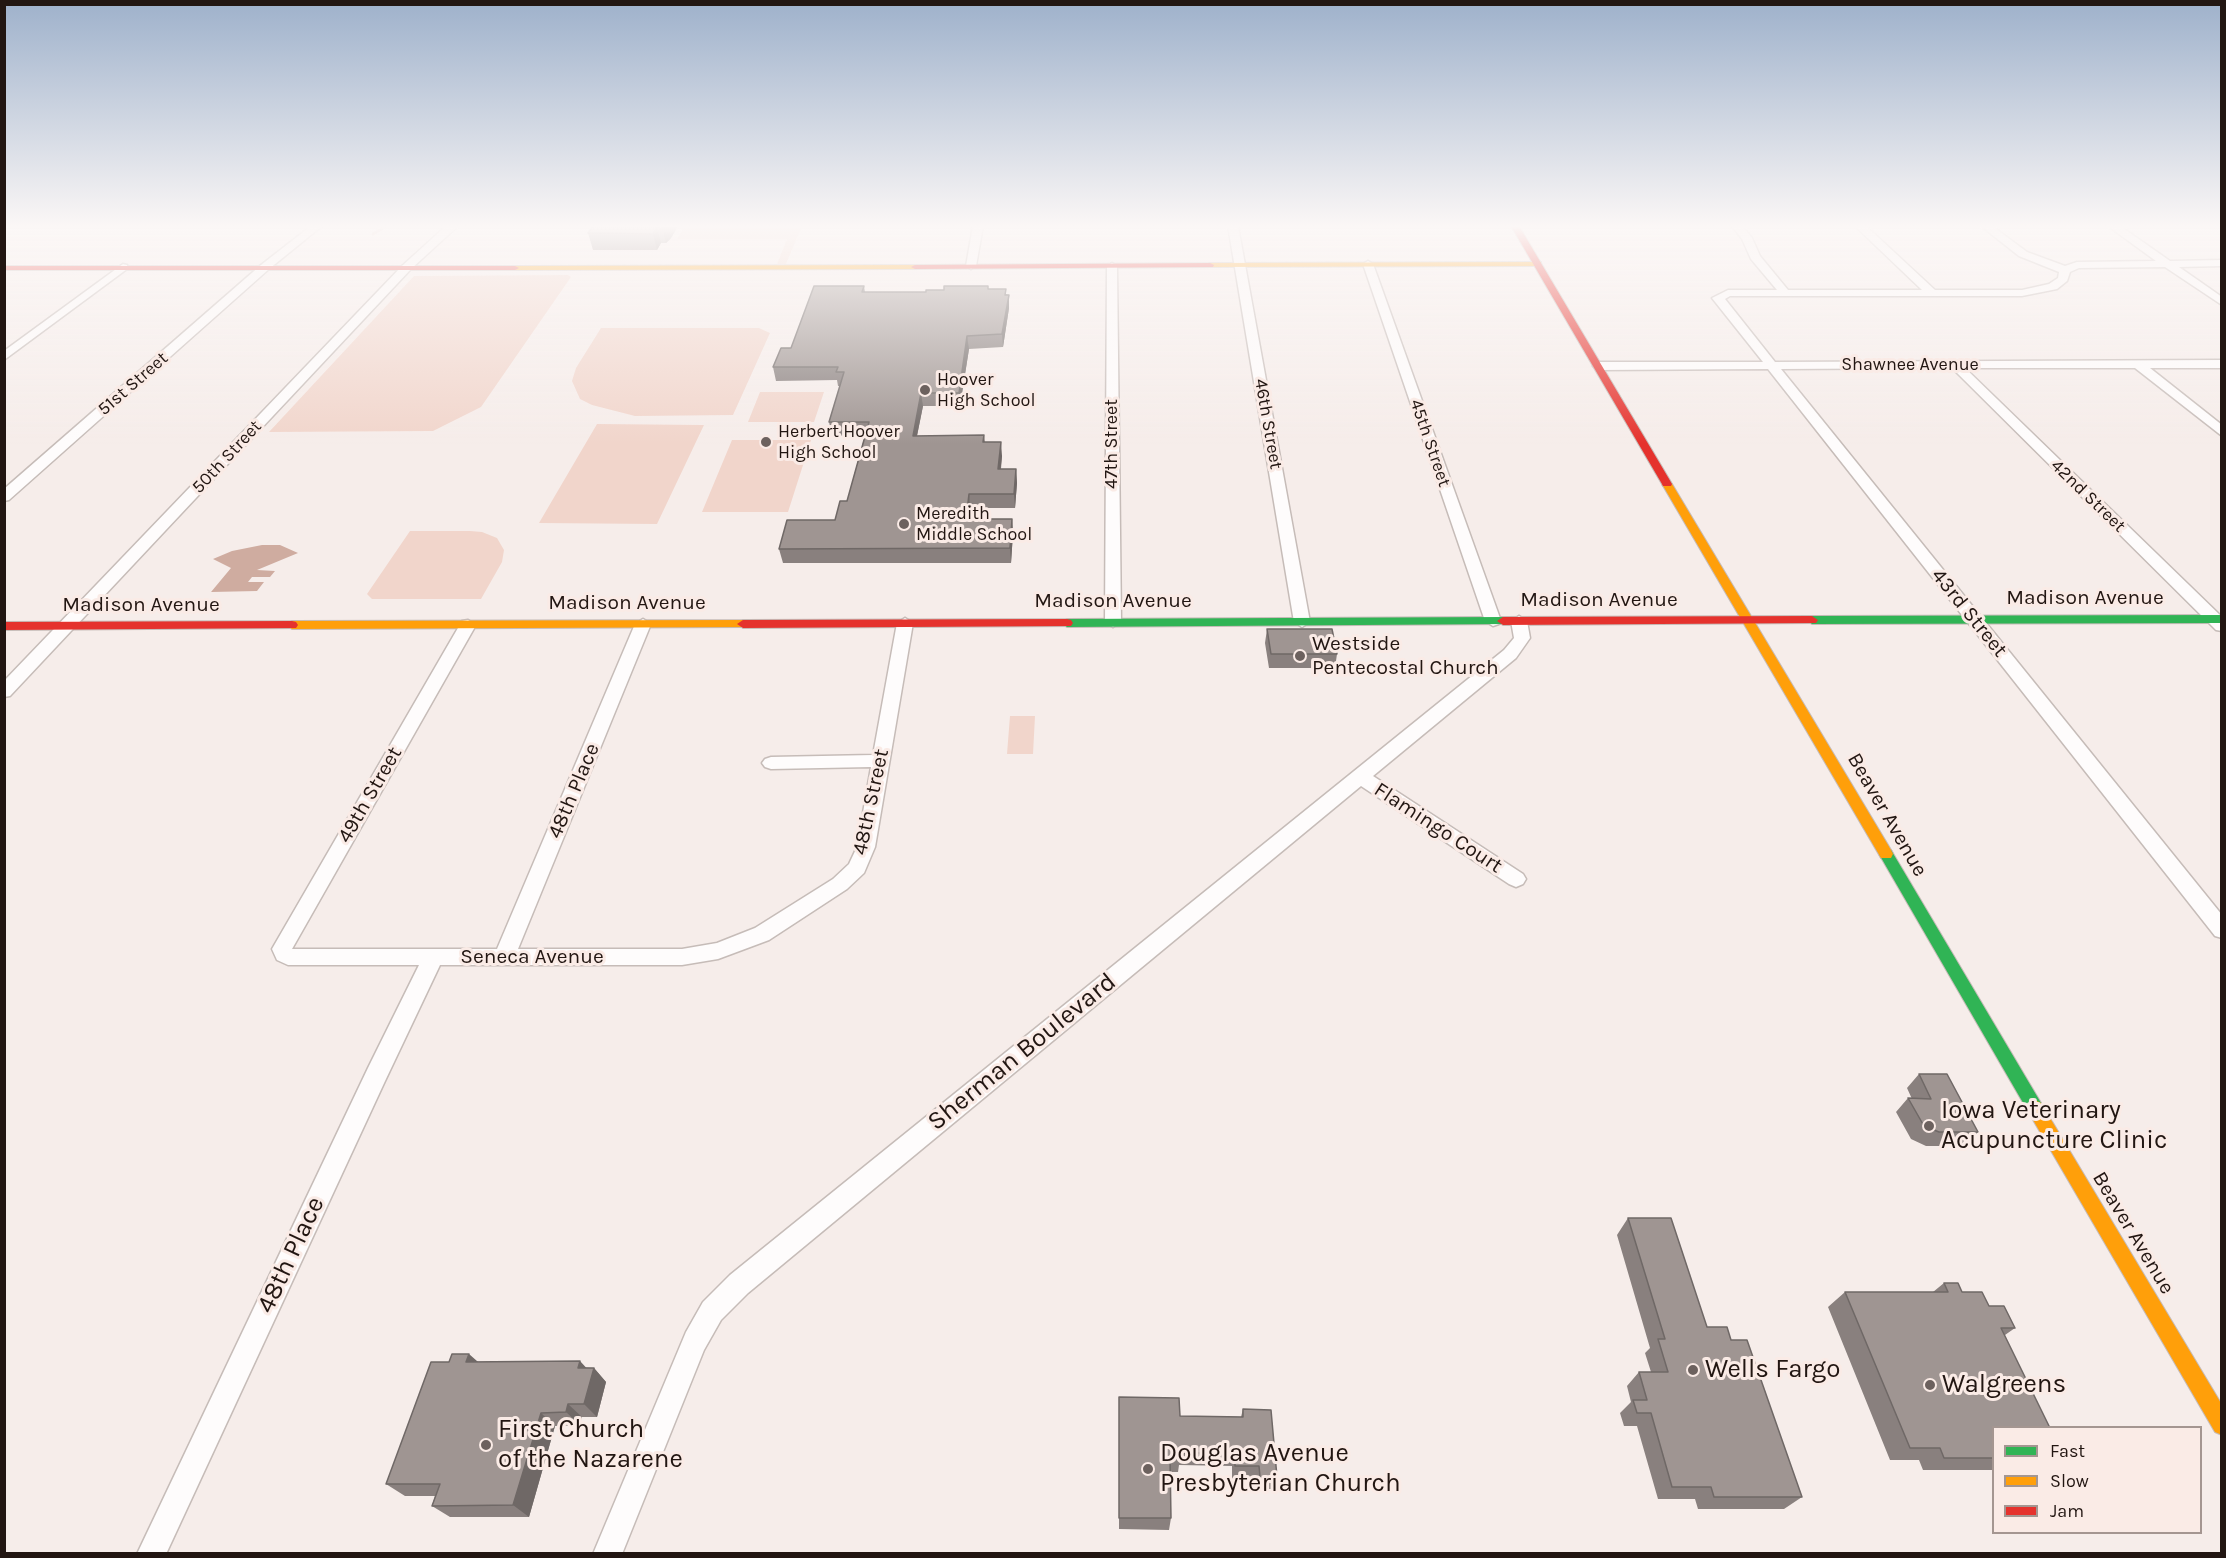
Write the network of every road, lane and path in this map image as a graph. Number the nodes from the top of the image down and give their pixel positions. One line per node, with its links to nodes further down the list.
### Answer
1 (81, 299): 9 (street)
2 (229, 299): 16 (street, 51st Street)
3 (377, 299): 28 (street, 50th Street)
4 (1112, 299): 22 (street, 47th Street)
5 (1246, 299): 23 (street, 46th Street)
6 (1380, 299): 19 (street, 45th Street)
7 (1559, 299): 13 (street, Beaver Avenue)
8 (1718, 299): 14 (street, 43rd Street)
9 (4, 357)
10 (2222, 364): 12 (street, Shawnee Avenue)
11 (1955, 365): 12 (street, Shawnee Avenue); 14 (street, Shawnee Avenue); 21 (street, 42nd Street)
12 (2139, 365): 15 (street)
13 (1599, 366): 14 (street, Shawnee Avenue); 17 (street, Beaver Avenue)
14 (1771, 366): 18 (street, 43rd Street)
15 (2222, 432)
16 (4, 497)
17 (1748, 620): 18 (street, Madison Avenue); 20 (street, Madison Avenue); 39 (street, Beaver Avenue)
18 (1974, 620): 21 (street, Madison Avenue); 34 (street, 43rd Street)
19 (1492, 621): 20 (street, Madison Avenue); 23 (street, Madison Avenue)
20 (1519, 621): 32 (street, Sherman Boulevard)
21 (2219, 621)
22 (1113, 622): 23 (street, Madison Avenue); 24 (street, Madison Avenue)
23 (1302, 622)
24 (905, 623): 25 (street, Madison Avenue); 30 (street, 48th Street)
25 (644, 624): 26 (street, Madison Avenue); 37 (street, 48th Place)
26 (468, 625): 28 (street, Madison Avenue); 38 (street, 49th Street)
27 (4, 626): 28 (street, Madison Avenue)
28 (67, 626): 29 (street, 50th Street)
29 (4, 692)
30 (881, 761): 31 (street); 35 (street, 48th Street)
31 (771, 763)
32 (1359, 776): 33 (street, Flamingo Court); 41 (street, Sherman Boulevard)
33 (1516, 879)
34 (2222, 930)
35 (762, 934): 37 (street, Seneca Avenue)
36 (434, 957): 37 (street, Seneca Avenue); 38 (street, Seneca Avenue); 40 (street, 48th Place)
37 (504, 957)
38 (298, 958)
39 (2222, 1425)
40 (151, 1554)
41 (607, 1554)

